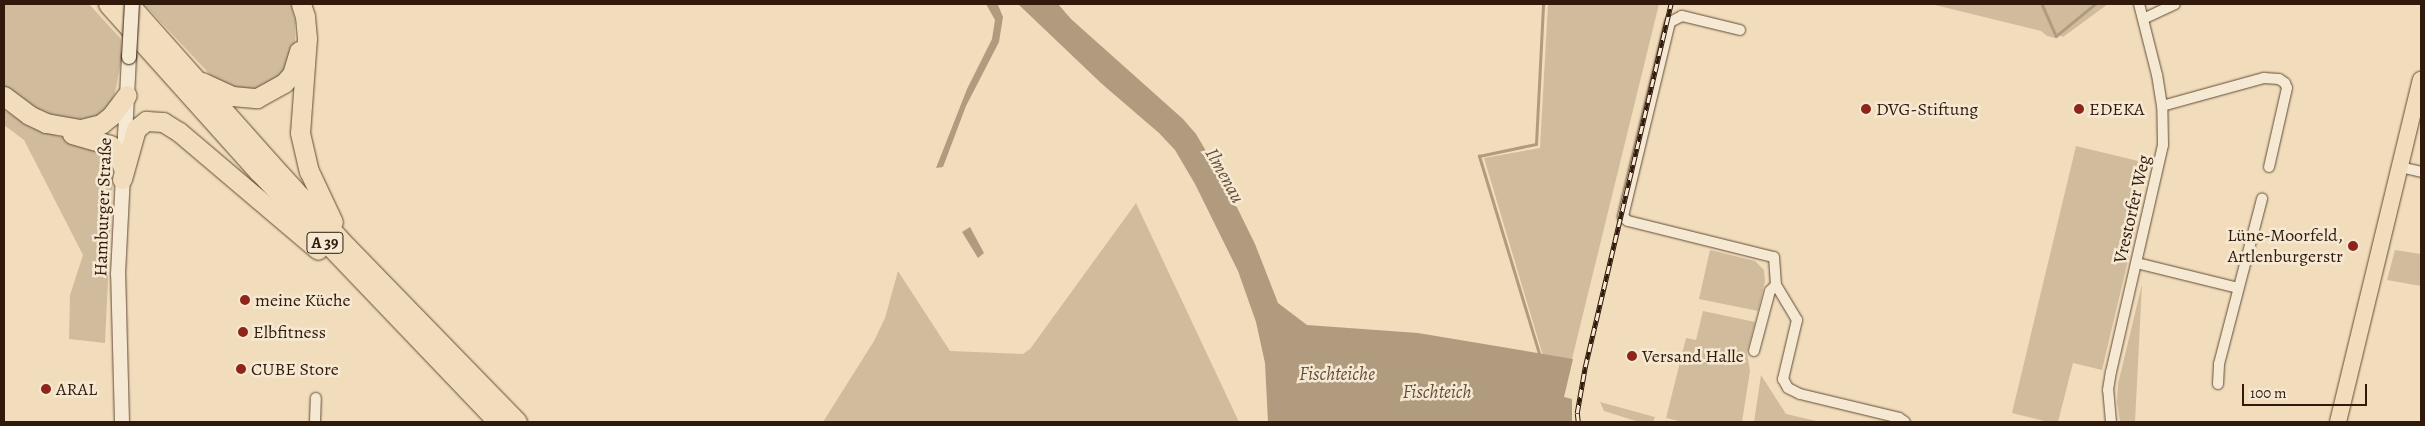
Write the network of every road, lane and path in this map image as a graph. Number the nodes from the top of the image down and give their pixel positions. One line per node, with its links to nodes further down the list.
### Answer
1 (108, 4): 26 (highway, A 39)
2 (130, 4): 9 (highway, A 39); 11 (main road, Hamburger Straße, bridge)
3 (294, 4): 9 (highway)
4 (301, 4): 22 (highway)
5 (2139, 4): 7 (street, Vrestorfer Weg)
6 (2175, 4): 7 (street)
7 (2143, 19): 14 (street, Vrestorfer Weg)
8 (1740, 30): 24 (street)
9 (194, 78): 22 (highway, A 39)
10 (2421, 80): 17 (main road)
11 (127, 95): 12 (highway); 15 (main road, Hamburger Straße)
12 (4, 96)
13 (4, 102): 16 (highway)
14 (2162, 106): 18 (street); 23 (street, Vrestorfer Weg)
15 (125, 131): 16 (highway); 20 (main road, Hamburger Straße)
16 (88, 137): 20 (highway)
17 (2400, 167): 19 (street); 36 (main road)
18 (2269, 168)
19 (2421, 172)
20 (122, 174): 26 (highway); 30 (main road, Hamburger Straße)
21 (2262, 199): 25 (street)
22 (348, 247): 33 (highway, A 39)
23 (2137, 263): 25 (street); 35 (street, Vrestorfer Weg)
24 (1776, 285): 27 (street); 34 (street)
25 (2238, 288): 28 (street)
26 (392, 313): 32 (highway, A 39)
27 (1754, 351)
28 (2218, 384)
29 (316, 398): 31 (street)
30 (120, 419)
31 (315, 422)
32 (498, 422)
33 (517, 422)
34 (1904, 422)
35 (2110, 422)
36 (2338, 422)

